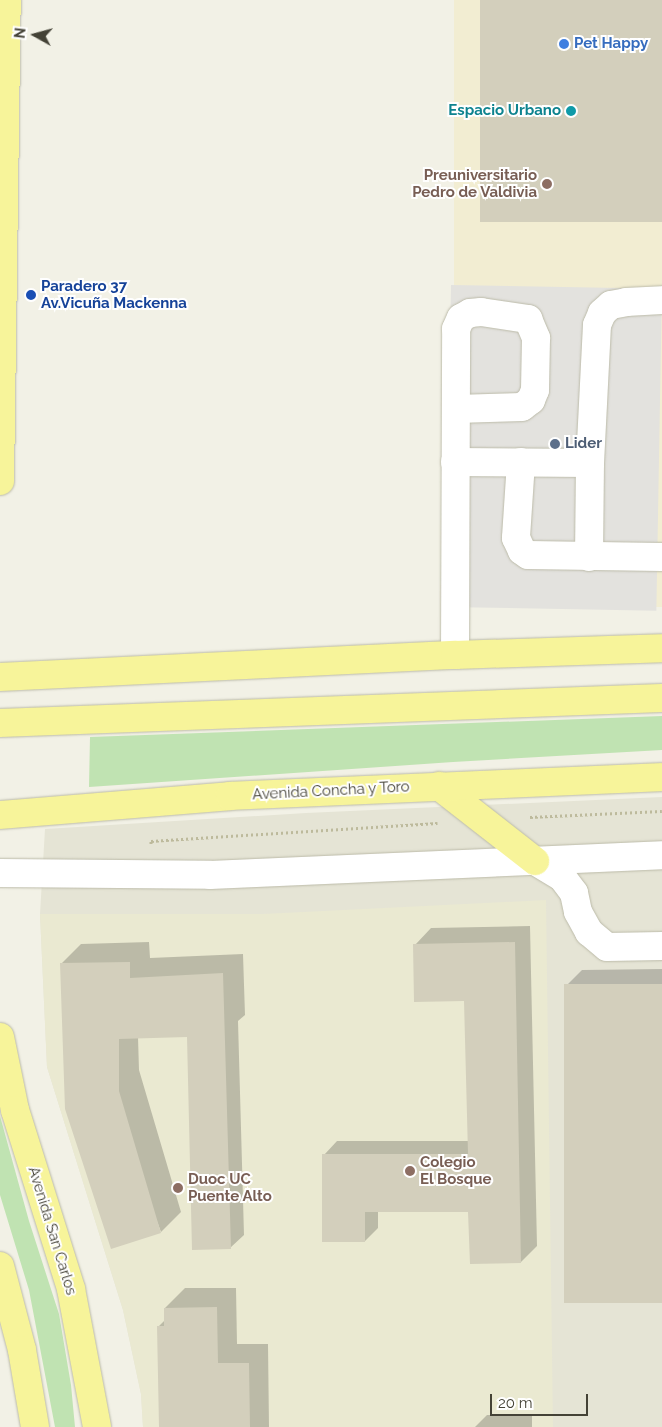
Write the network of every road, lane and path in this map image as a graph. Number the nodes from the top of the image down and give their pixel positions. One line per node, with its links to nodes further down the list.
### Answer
1 (7, 0): 7 (main road)
2 (662, 300): 6 (street)
3 (456, 409): 4 (street)
4 (455, 462): 5 (street); 11 (street)
5 (521, 462): 6 (street); 8 (street)
6 (590, 463): 8 (street)
7 (0, 481)
8 (589, 557): 9 (street)
9 (662, 557)
10 (662, 648): 11 (main road)
11 (455, 655): 12 (main road)
12 (0, 677)
13 (662, 698): 14 (main road)
14 (0, 723)
15 (662, 776): 16 (main road, Avenida Concha y Toro)
16 (439, 786): 17 (main road, Avenida Concha y Toro); 19 (main road)
17 (0, 815)
18 (662, 855): 19 (street)
19 (535, 862): 20 (street); 21 (street)
20 (0, 873)
21 (662, 946)
22 (0, 1037): 25 (main road, Avenida San Carlos)
23 (0, 1266): 24 (main road)
24 (34, 1427)
25 (98, 1427)

